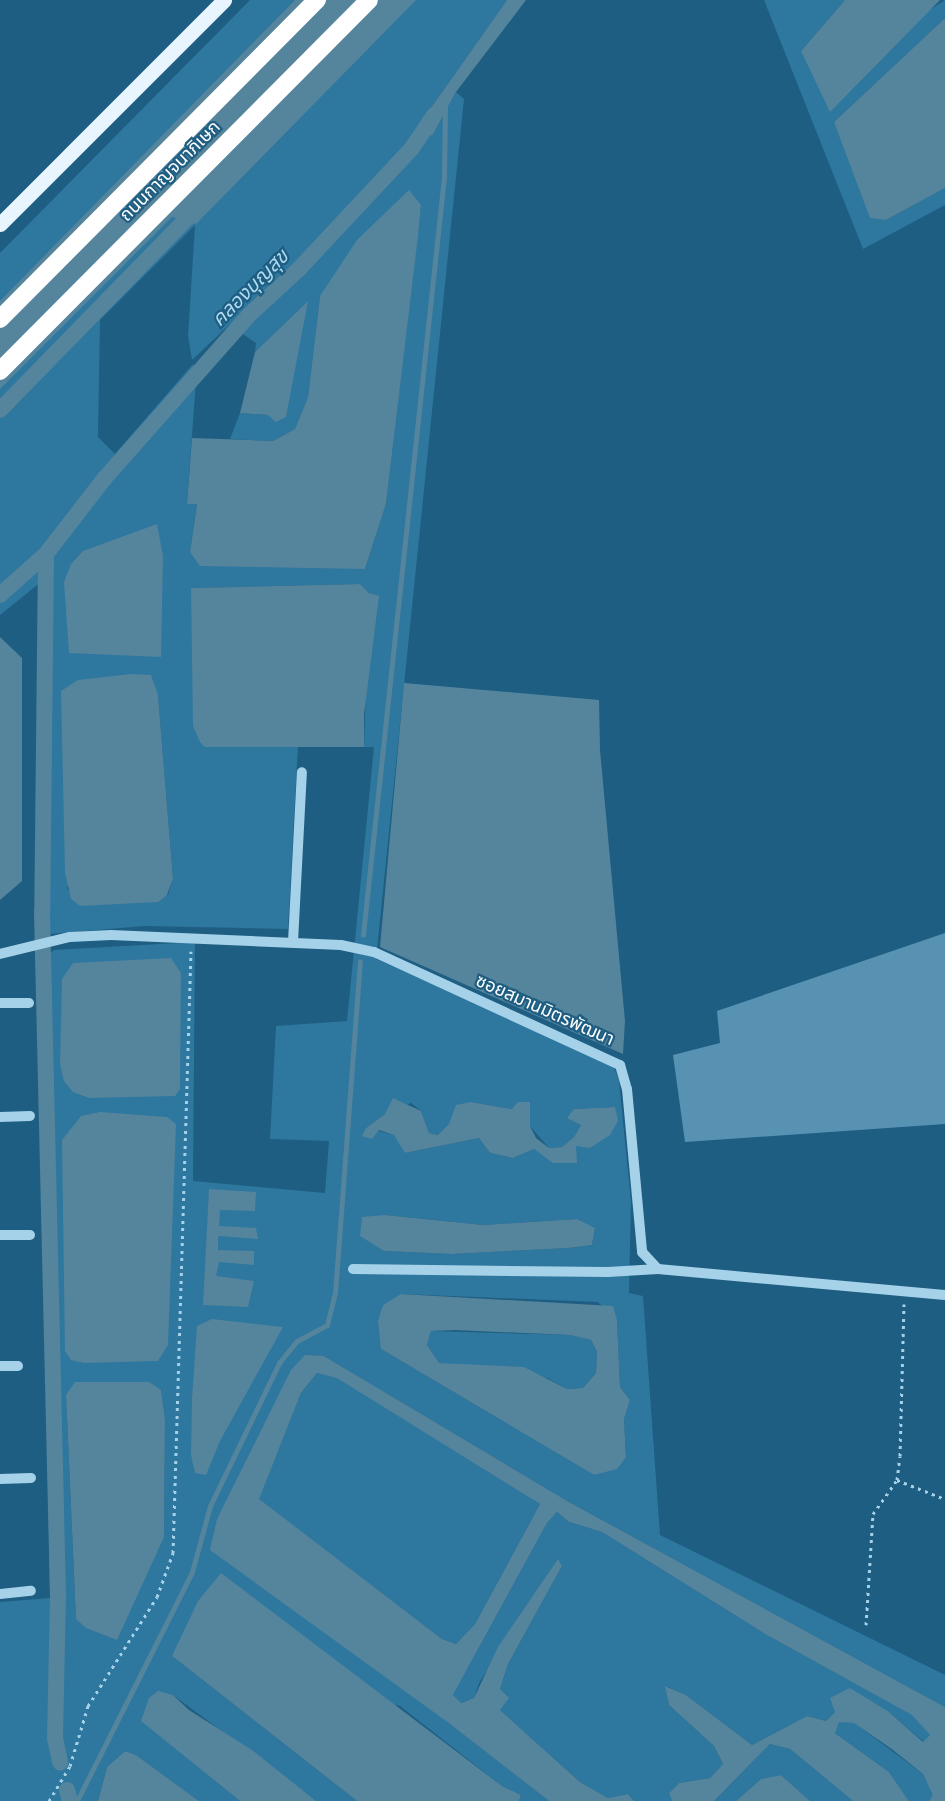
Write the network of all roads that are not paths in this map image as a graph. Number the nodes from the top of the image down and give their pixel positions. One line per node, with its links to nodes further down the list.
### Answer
1 (224, 0): 4 (main road)
2 (317, 0): 5 (highway, ถนนกาญจนาภิเษก)
3 (369, 0): 6 (highway, ถนนกาญจนาภิเษก)
4 (0, 224)
5 (0, 319)
6 (0, 371)
7 (302, 772): 8 (street)
8 (293, 942): 9 (street, ซอยสมานมิตรพัฒนา); 17 (street, ซอยสมานมิตรพัฒนา)
9 (0, 954)
10 (0, 1003): 11 (street)
11 (29, 1003)
12 (30, 1116): 13 (street)
13 (0, 1117)
14 (0, 1235): 15 (street)
15 (30, 1235)
16 (354, 1269): 17 (street)
17 (658, 1269): 18 (street)
18 (945, 1295)
19 (0, 1366): 20 (street)
20 (18, 1366)
21 (30, 1478): 22 (street)
22 (0, 1479)
23 (31, 1591): 24 (street)
24 (0, 1594)

